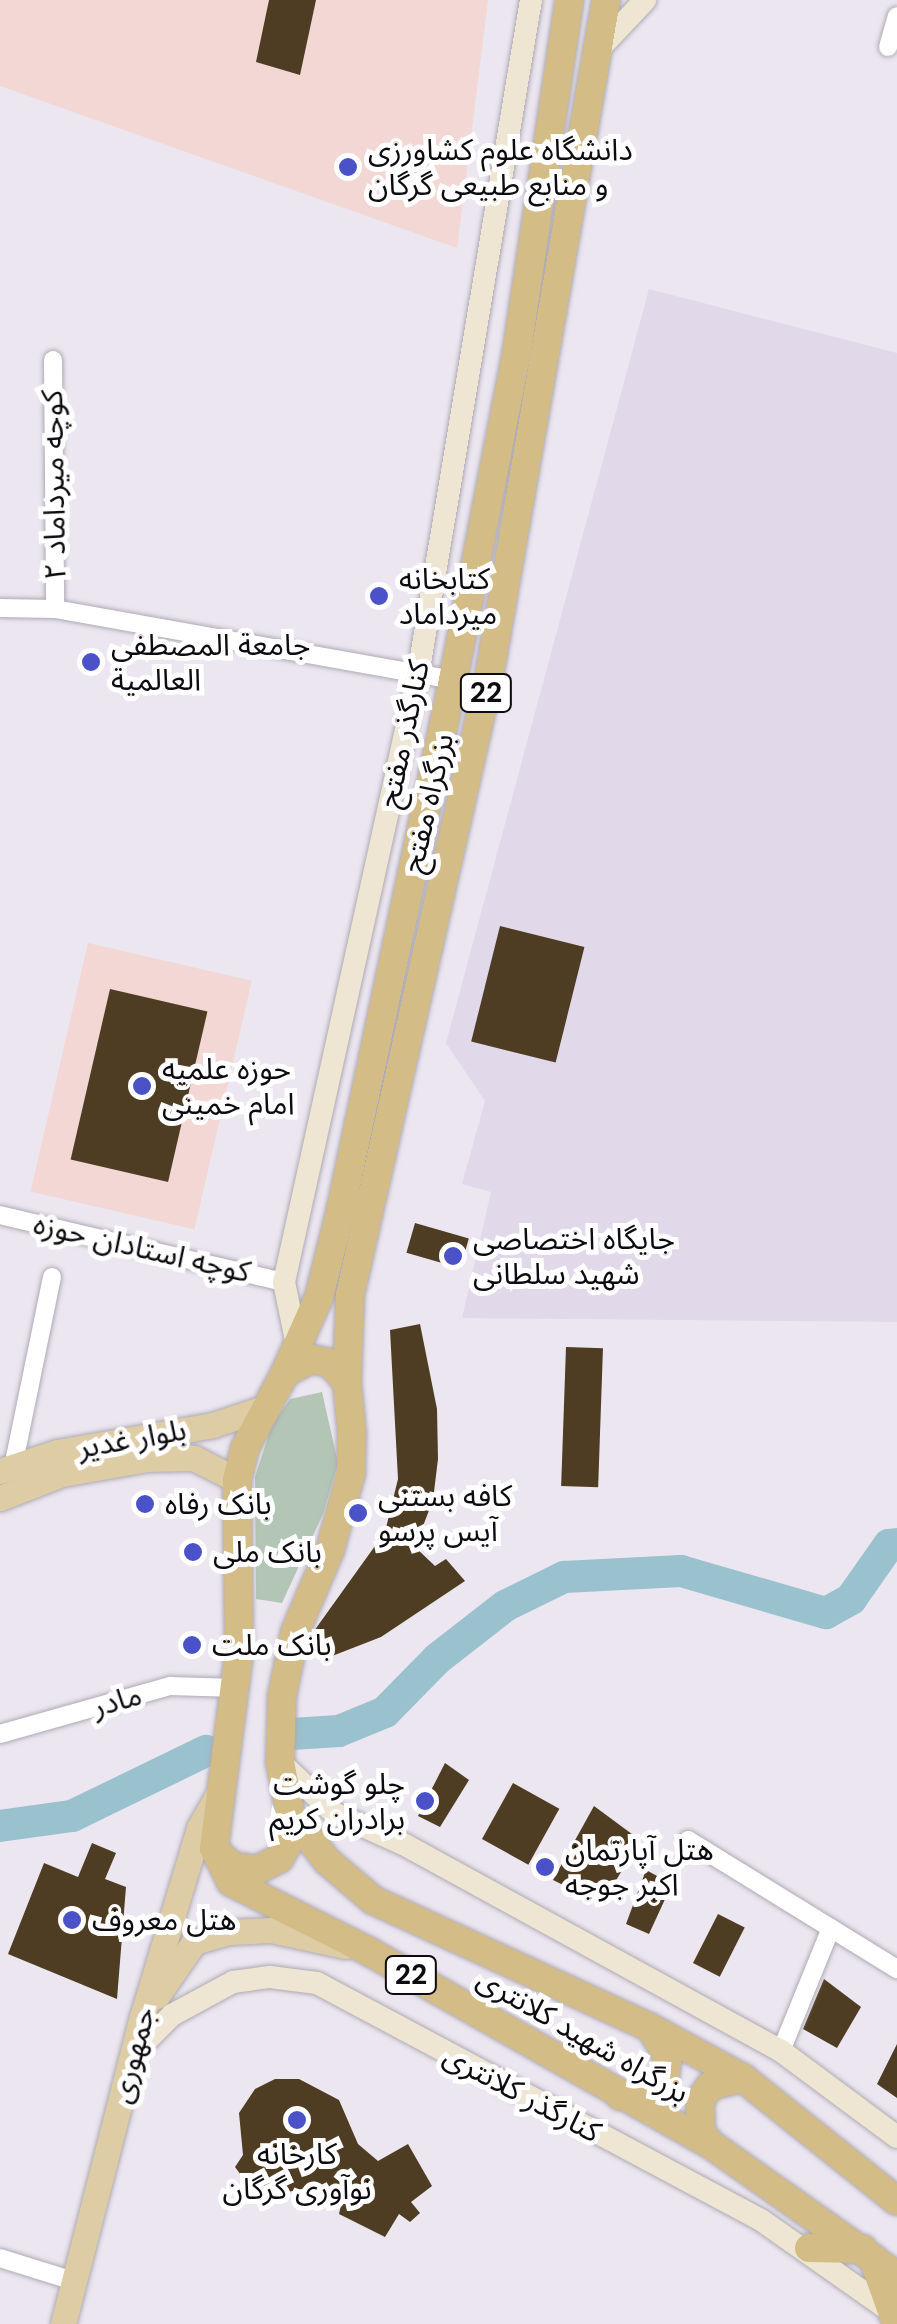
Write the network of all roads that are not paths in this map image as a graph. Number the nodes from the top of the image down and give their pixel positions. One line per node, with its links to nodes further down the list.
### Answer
1 (531, 0): 11 (main road, کنارگذر مفتح)
2 (569, 0): 12 (highway, بزرگراه مفتح / 22)
3 (606, 0): 7 (highway, بزرگراه مفتح / 22)
4 (645, 0): 7 (main road)
5 (897, 16): 6 (street)
6 (888, 46)
7 (600, 48): 20 (highway, بزرگراه مفتح / 22)
8 (53, 360): 10 (street, کوچه میرداماد ۲)
9 (0, 608): 10 (street)
10 (56, 610): 11 (street)
11 (418, 675): 12 (street); 13 (main road, کنارگذر مفتح)
12 (453, 680): 14 (highway, بزرگراه مفتح / 22)
13 (312, 1135): 14 (main road); 17 (main road, کنارگذر مفتح)
14 (354, 1144): 18 (highway, بزرگراه مفتح / 22)
15 (0, 1215): 17 (street, کوچه استادان حوزه)
16 (52, 1278): 22 (street)
17 (284, 1282): 18 (main road, کنارگذر مفتح)
18 (297, 1345): 19 (highway, بزرگراه مفتح / 22)
19 (284, 1373): 20 (highway); 21 (highway, 22)
20 (347, 1382): 27 (highway, بزرگراه شهید کلانتری / 22)
21 (264, 1408): 22 (main road, بلوار غدیر); 23 (highway, 22)
22 (6, 1469)
23 (237, 1480): 24 (main road, بلوار غدیر); 25 (highway, 22)
24 (0, 1498)
25 (237, 1688): 26 (street, مادر); 28 (highway, 22)
26 (0, 1734)
27 (280, 1762): 29 (highway, بزرگراه شهید کلانتری / 22); 37 (main road)
28 (220, 1792): 31 (highway, 22); 35 (main road, جمهوری)
29 (290, 1814): 31 (highway); 36 (highway, بزرگراه شهید کلانتری / 22)
30 (688, 1840): 32 (street)
31 (214, 1848): 33 (highway, بزرگراه شهید کلانتری / 22)
32 (831, 1928): 34 (street); 37 (street)
33 (370, 1952): 35 (main road); 40 (highway, بزرگراه شهید کلانتری / 22)
34 (897, 1969)
35 (142, 2016): 38 (main road, جمهوری)
36 (649, 2027): 39 (highway, بزرگراه شهید کلانتری / 22); 40 (highway)
37 (781, 2052): 41 (main road)
38 (132, 2055): 44 (main road, کنارگذر کلانتری); 48 (main road, جمهوری)
39 (742, 2078): 42 (highway); 43 (highway, بزرگراه شهید کلانتری / 22)
40 (620, 2096): 42 (highway, بزرگراه شهید کلانتری / 22)
41 (897, 2137)
42 (713, 2146): 45 (highway, بزرگراه شهید کلانتری / 22)
43 (897, 2201)
44 (809, 2248): 45 (highway); 49 (main road, کنارگذر کلانتری)
45 (868, 2253): 47 (highway, بزرگراه شهید کلانتری / 22); 49 (highway)
46 (0, 2258): 48 (street)
47 (897, 2276)
48 (74, 2282): 50 (main road, جمهوری)
49 (895, 2321)
50 (63, 2324)

